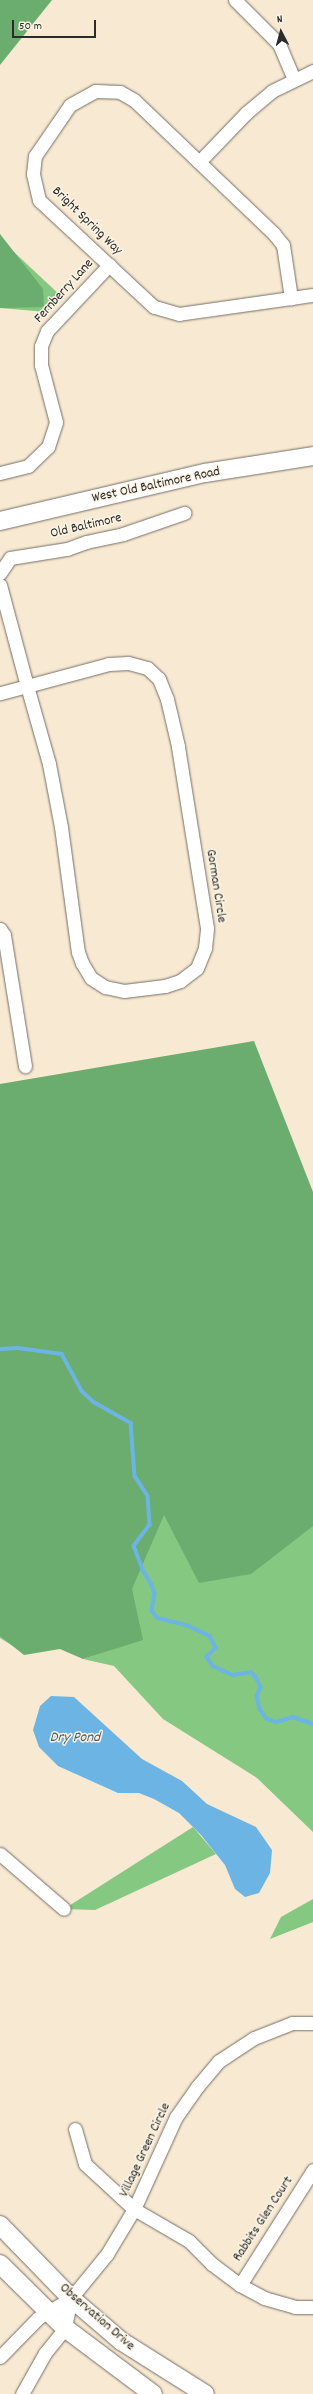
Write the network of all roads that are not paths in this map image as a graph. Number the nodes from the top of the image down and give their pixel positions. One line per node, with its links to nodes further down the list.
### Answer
1 (235, 0): 3 (street)
2 (313, 72): 3 (street)
3 (294, 79): 4 (street)
4 (199, 162): 5 (street, Bright Spring Way); 7 (street, Bright Spring Way)
5 (109, 265): 7 (street, Bright Spring Way); 9 (street, Fernberry Lane)
6 (313, 295): 7 (street, Bright Spring Way)
7 (291, 298)
8 (313, 456): 11 (street, West Old Baltimore Road)
9 (0, 473)
10 (184, 513): 12 (street, Old Baltimore)
11 (0, 521)
12 (0, 572)
13 (0, 584): 14 (street)
14 (27, 686): 14 (street, Gorman Circle); 15 (street, Gorman Circle)
15 (0, 693)
16 (0, 929): 17 (street)
17 (25, 1066)
18 (0, 1854): 19 (street)
19 (64, 1909)
20 (313, 2023): 23 (street, Village Green Circle)
21 (75, 2130): 23 (street)
22 (313, 2170): 26 (street, Rabbits Glen Court)
23 (134, 2209): 26 (street, Village Green Circle); 27 (street)
24 (0, 2225): 27 (street, Observation Drive)
25 (0, 2264): 29 (street, Observation Drive)
26 (240, 2285): 28 (street, Village Green Circle)
27 (72, 2298): 29 (street); 30 (street); 34 (street, Observation Drive)
28 (313, 2307)
29 (48, 2312): 30 (street, Observation Drive); 31 (street)
30 (65, 2328): 32 (street); 33 (street, Observation Drive)
31 (0, 2357)
32 (22, 2394)
33 (153, 2394)
34 (205, 2394)

